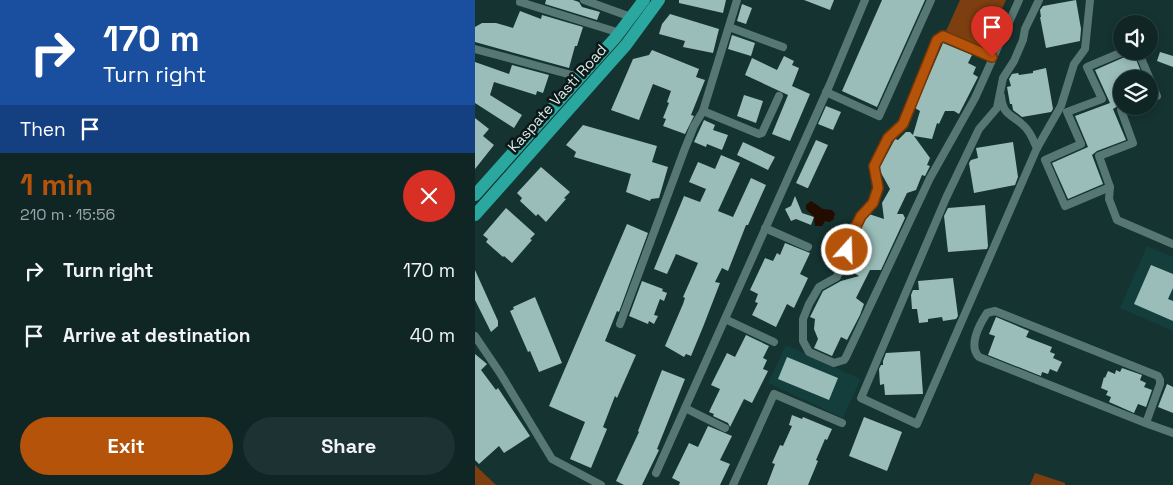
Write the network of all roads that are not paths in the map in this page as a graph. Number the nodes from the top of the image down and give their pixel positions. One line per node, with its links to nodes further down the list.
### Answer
1 (584, 0): 12 (street)
2 (644, 0): 12 (main road, Kaspate Vasti Road)
3 (659, 0): 28 (main road, Kaspate Vasti Road)
4 (737, 0): 13 (street)
5 (865, 0): 21 (street)
6 (931, 0): 21 (street)
7 (1019, 0): 18 (street)
8 (1043, 0): 11 (street)
9 (1090, 0): 25 (street)
10 (519, 2): 14 (street)
11 (1037, 3): 20 (street)
12 (631, 17): 14 (main road, Kaspate Vasti Road)
13 (729, 27): 15 (street); 23 (street)
14 (620, 33): 19 (main road, Kaspate Vasti Road)
15 (783, 47)
16 (475, 49): 19 (street)
17 (1113, 56): 26 (street)
18 (992, 57): 18 (street)
19 (579, 77): 27 (main road, Kaspate Vasti Road)
20 (1001, 90): 25 (street); 25 (street)
21 (826, 92): 29 (street)
22 (779, 96): 23 (street)
23 (703, 111): 33 (street)
24 (1123, 115): 26 (street)
25 (1037, 148)
26 (1110, 186): 30 (street)
27 (475, 195)
28 (475, 215)
29 (765, 228): 31 (street); 32 (street)
30 (1173, 244)
31 (808, 247)
32 (725, 318): 35 (street); 36 (street)
33 (620, 324)
34 (475, 336): 42 (street)
35 (774, 342)
36 (685, 408): 39 (street); 41 (street)
37 (842, 423): 43 (street)
38 (1146, 423): 38 (street); 40 (street)
39 (725, 428)
40 (1173, 433)
41 (656, 473)
42 (601, 485)
43 (733, 485)

